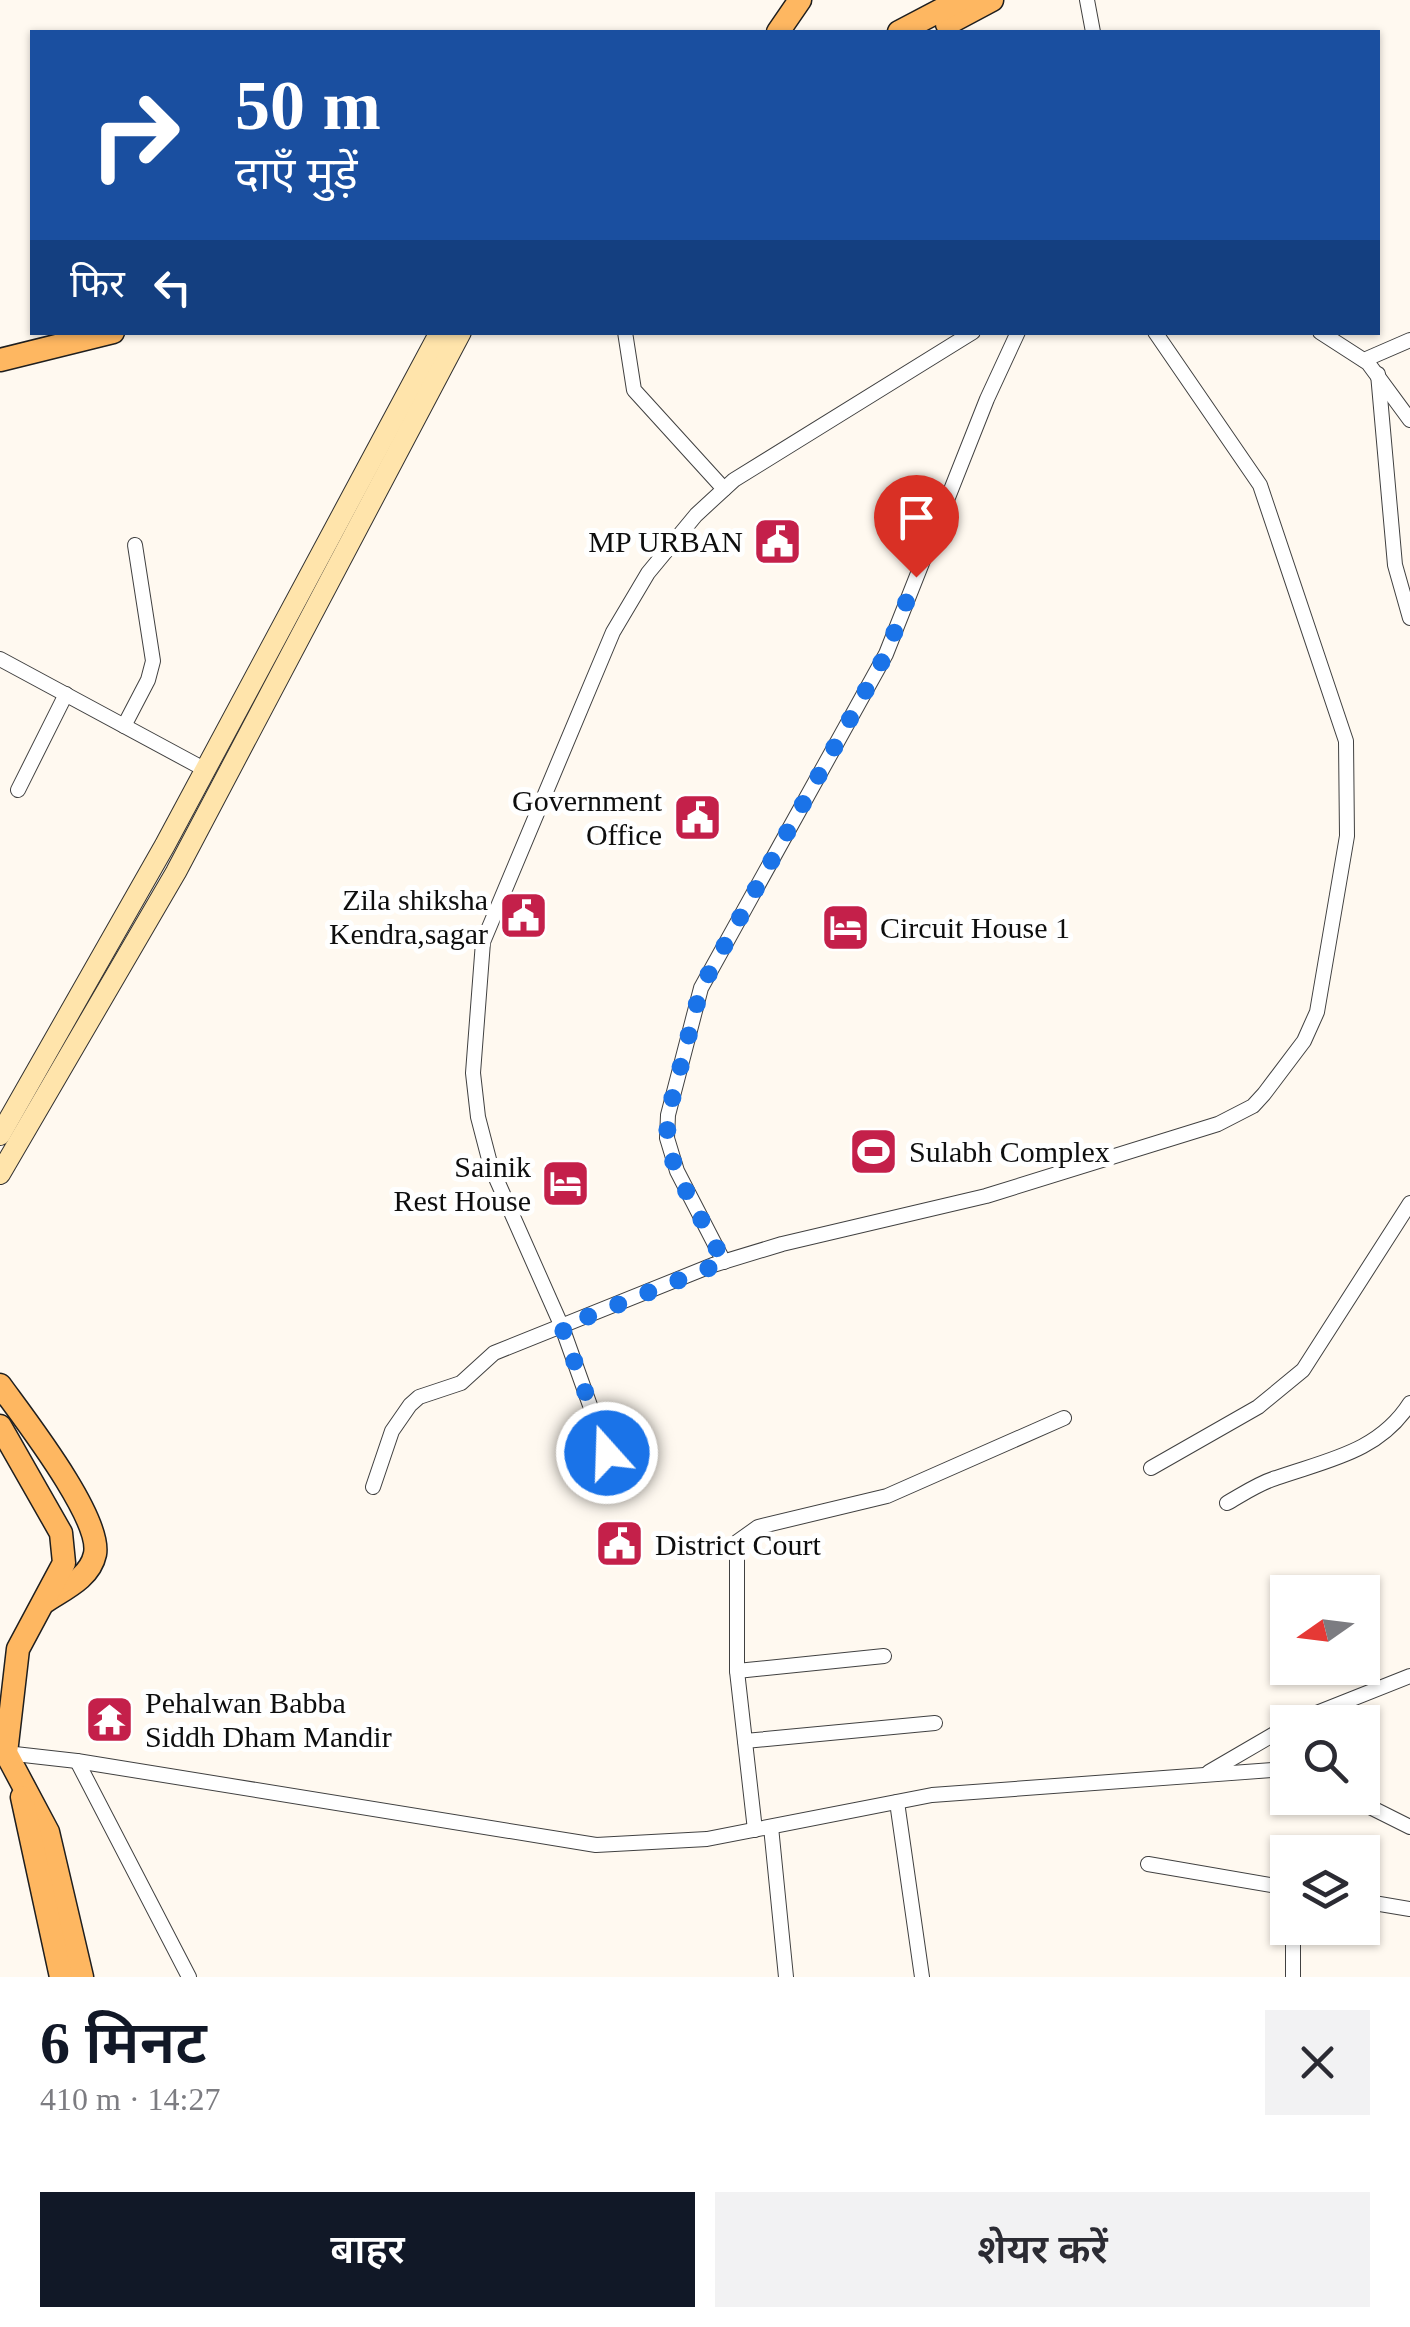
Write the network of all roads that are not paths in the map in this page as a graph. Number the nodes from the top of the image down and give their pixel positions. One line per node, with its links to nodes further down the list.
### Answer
1 (800, 0): 5 (main road)
2 (960, 0): 6 (main road)
3 (992, 0): 7 (main road)
4 (1087, 0): 8 (street)
5 (779, 30)
6 (903, 30)
7 (935, 30)
8 (1092, 30)
9 (38, 335): 19 (main road)
10 (101, 335): 20 (main road)
11 (438, 335): 30 (street)
12 (458, 335): 33 (street)
13 (625, 335): 24 (street)
14 (968, 335): 24 (street)
15 (1017, 335): 35 (street)
16 (1157, 335): 35 (street)
17 (1325, 335): 21 (street)
18 (1410, 340): 21 (street)
19 (0, 347)
20 (0, 360)
21 (1364, 360): 22 (street)
22 (1378, 374): 23 (street); 26 (street)
23 (1410, 420)
24 (724, 489): 36 (street)
25 (136, 545): 29 (street)
26 (1410, 618)
27 (0, 659): 28 (street)
28 (66, 694): 29 (street); 31 (street)
29 (124, 726): 30 (street)
30 (204, 769): 32 (street)
31 (18, 790)
32 (0, 1135)
33 (0, 1174)
34 (1410, 1203): 42 (street)
35 (724, 1262): 36 (street)
36 (562, 1327): 41 (street); 43 (street)
37 (0, 1385): 45 (main road)
38 (1410, 1403): 44 (street)
39 (1064, 1418): 47 (street)
40 (0, 1426): 45 (main road)
41 (607, 1453)
42 (1151, 1468)
43 (373, 1488)
44 (1227, 1502)
45 (43, 1603): 53 (main road)
46 (884, 1656): 47 (street)
47 (738, 1672): 52 (street)
48 (1410, 1676): 49 (street)
49 (1337, 1705)
50 (935, 1723): 52 (street)
51 (1270, 1736): 56 (street)
52 (745, 1741): 62 (street)
53 (3, 1755): 54 (street); 57 (main road)
54 (77, 1760): 62 (street); 70 (street)
55 (1270, 1770): 56 (street)
56 (1204, 1774): 58 (street)
57 (20, 1779): 68 (main road); 69 (main road)
58 (896, 1802): 61 (street); 72 (street)
59 (1380, 1812): 60 (street)
60 (1410, 1826)
61 (771, 1827): 62 (street); 71 (street)
62 (755, 1830)
63 (1148, 1864): 64 (street)
64 (1270, 1885)
65 (1380, 1903): 66 (street)
66 (1410, 1909)
67 (1292, 1945): 73 (street)
68 (60, 1977)
69 (82, 1977)
70 (188, 1977)
71 (786, 1977)
72 (922, 1977)
73 (1293, 1977)

